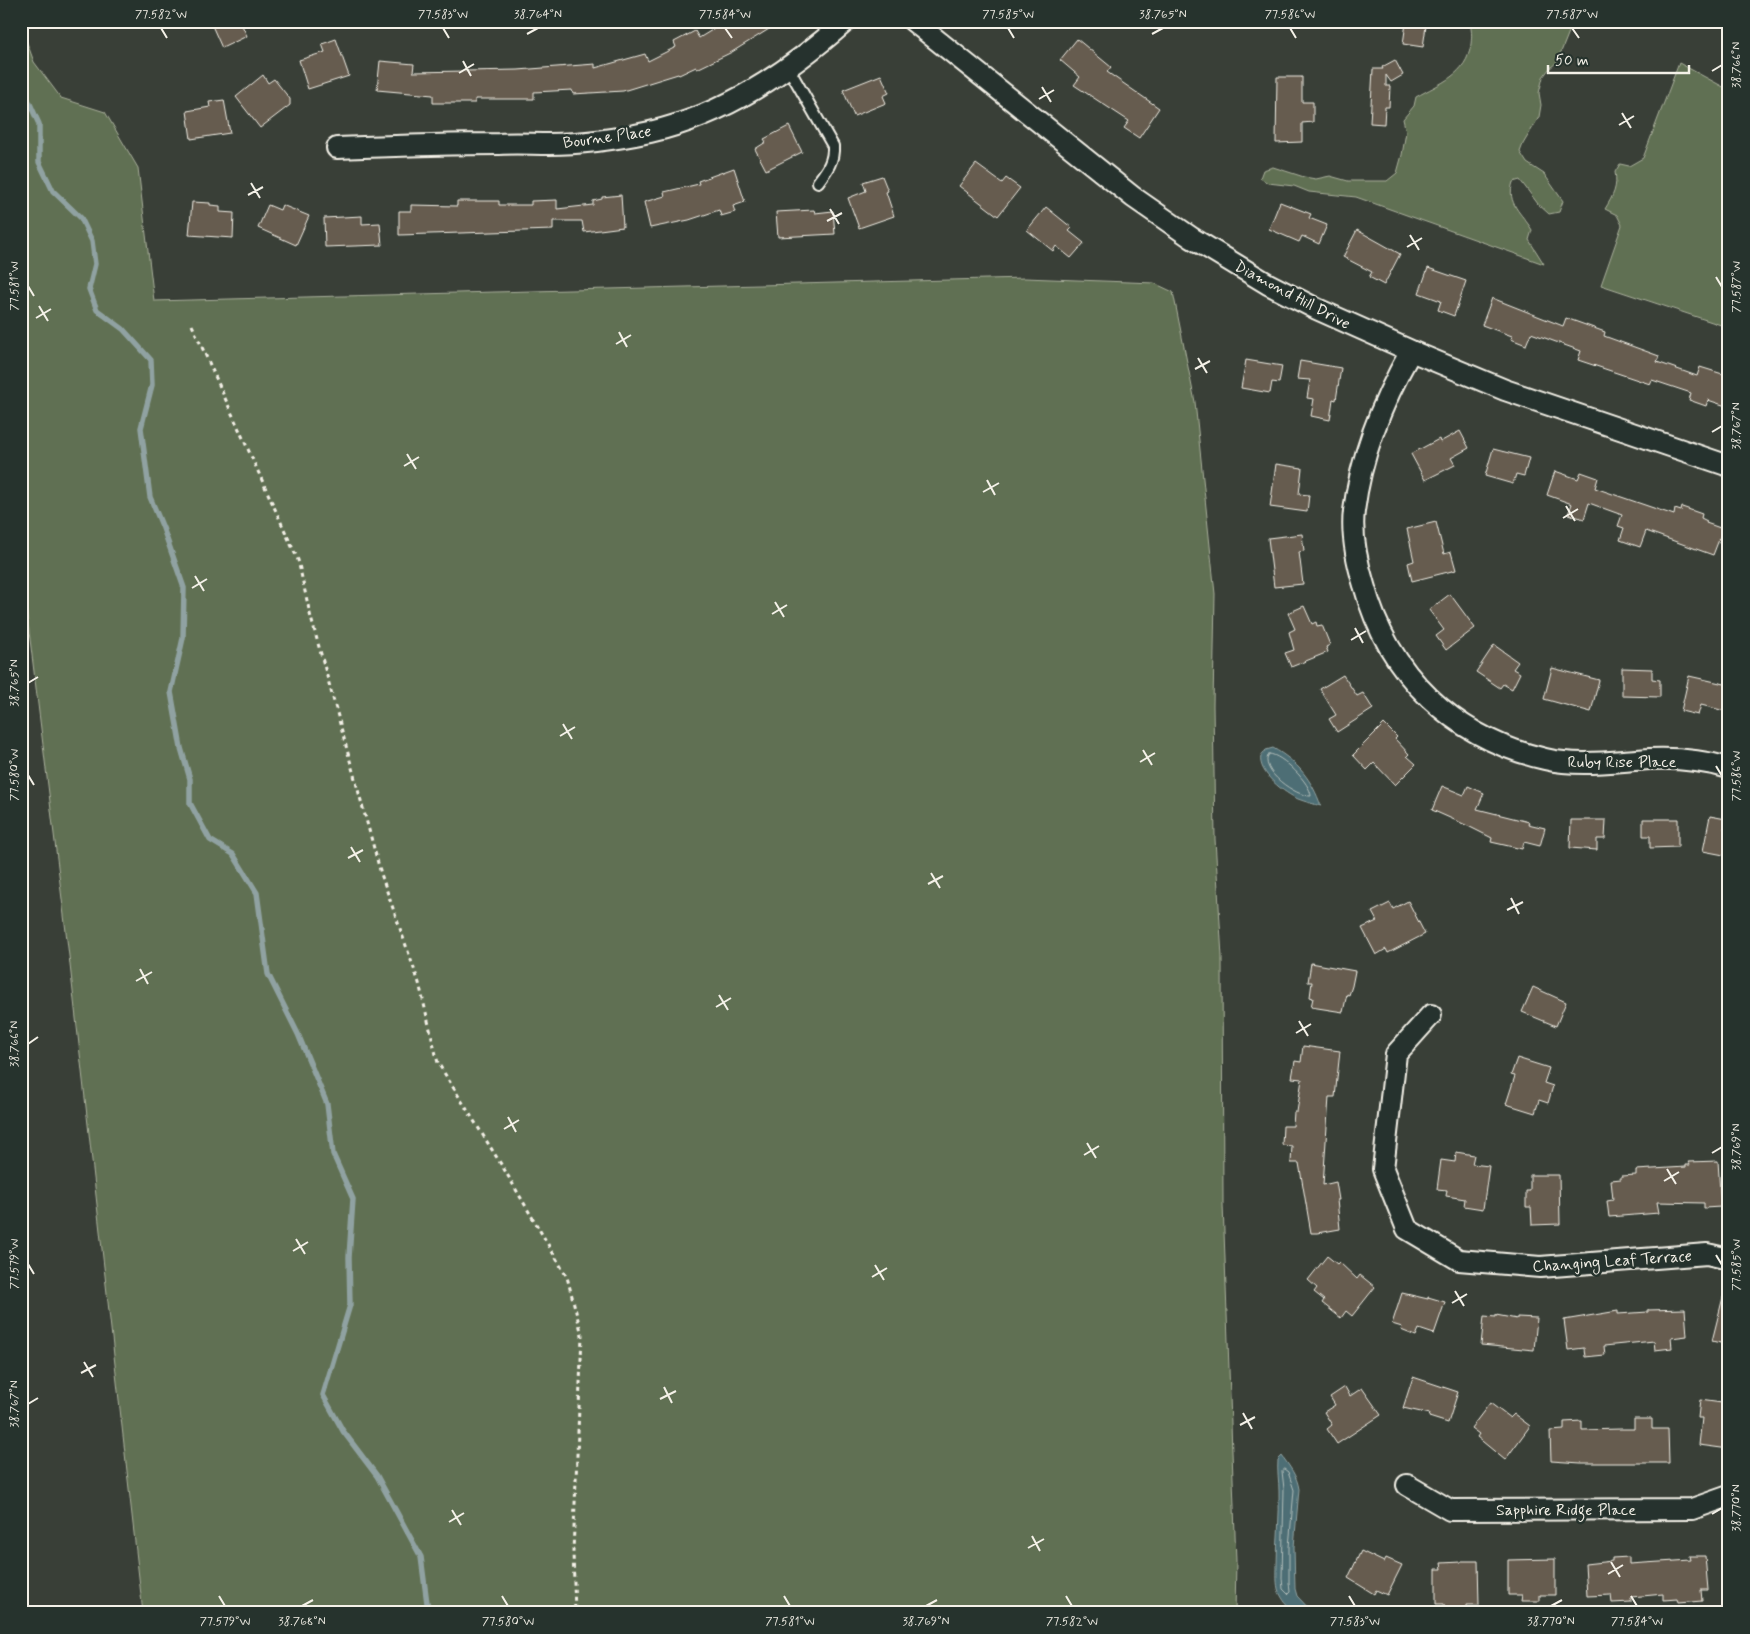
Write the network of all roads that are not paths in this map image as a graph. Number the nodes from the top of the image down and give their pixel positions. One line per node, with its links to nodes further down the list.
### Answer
1 (846, 21): 3 (street, Bourne Place)
2 (912, 21): 6 (street, Diamond Hill Drive)
3 (788, 69): 4 (street, Bourne Place); 5 (lane)
4 (337, 148)
5 (818, 182)
6 (1411, 352): 7 (street, Diamond Hill Drive); 8 (street, Ruby Rise Place)
7 (1729, 466)
8 (1729, 768)
9 (1431, 1015): 10 (street, Changing Leaf Terrace)
10 (1729, 1260)
11 (1407, 1485): 12 (street, Sapphire Ridge Place)
12 (1729, 1496)

